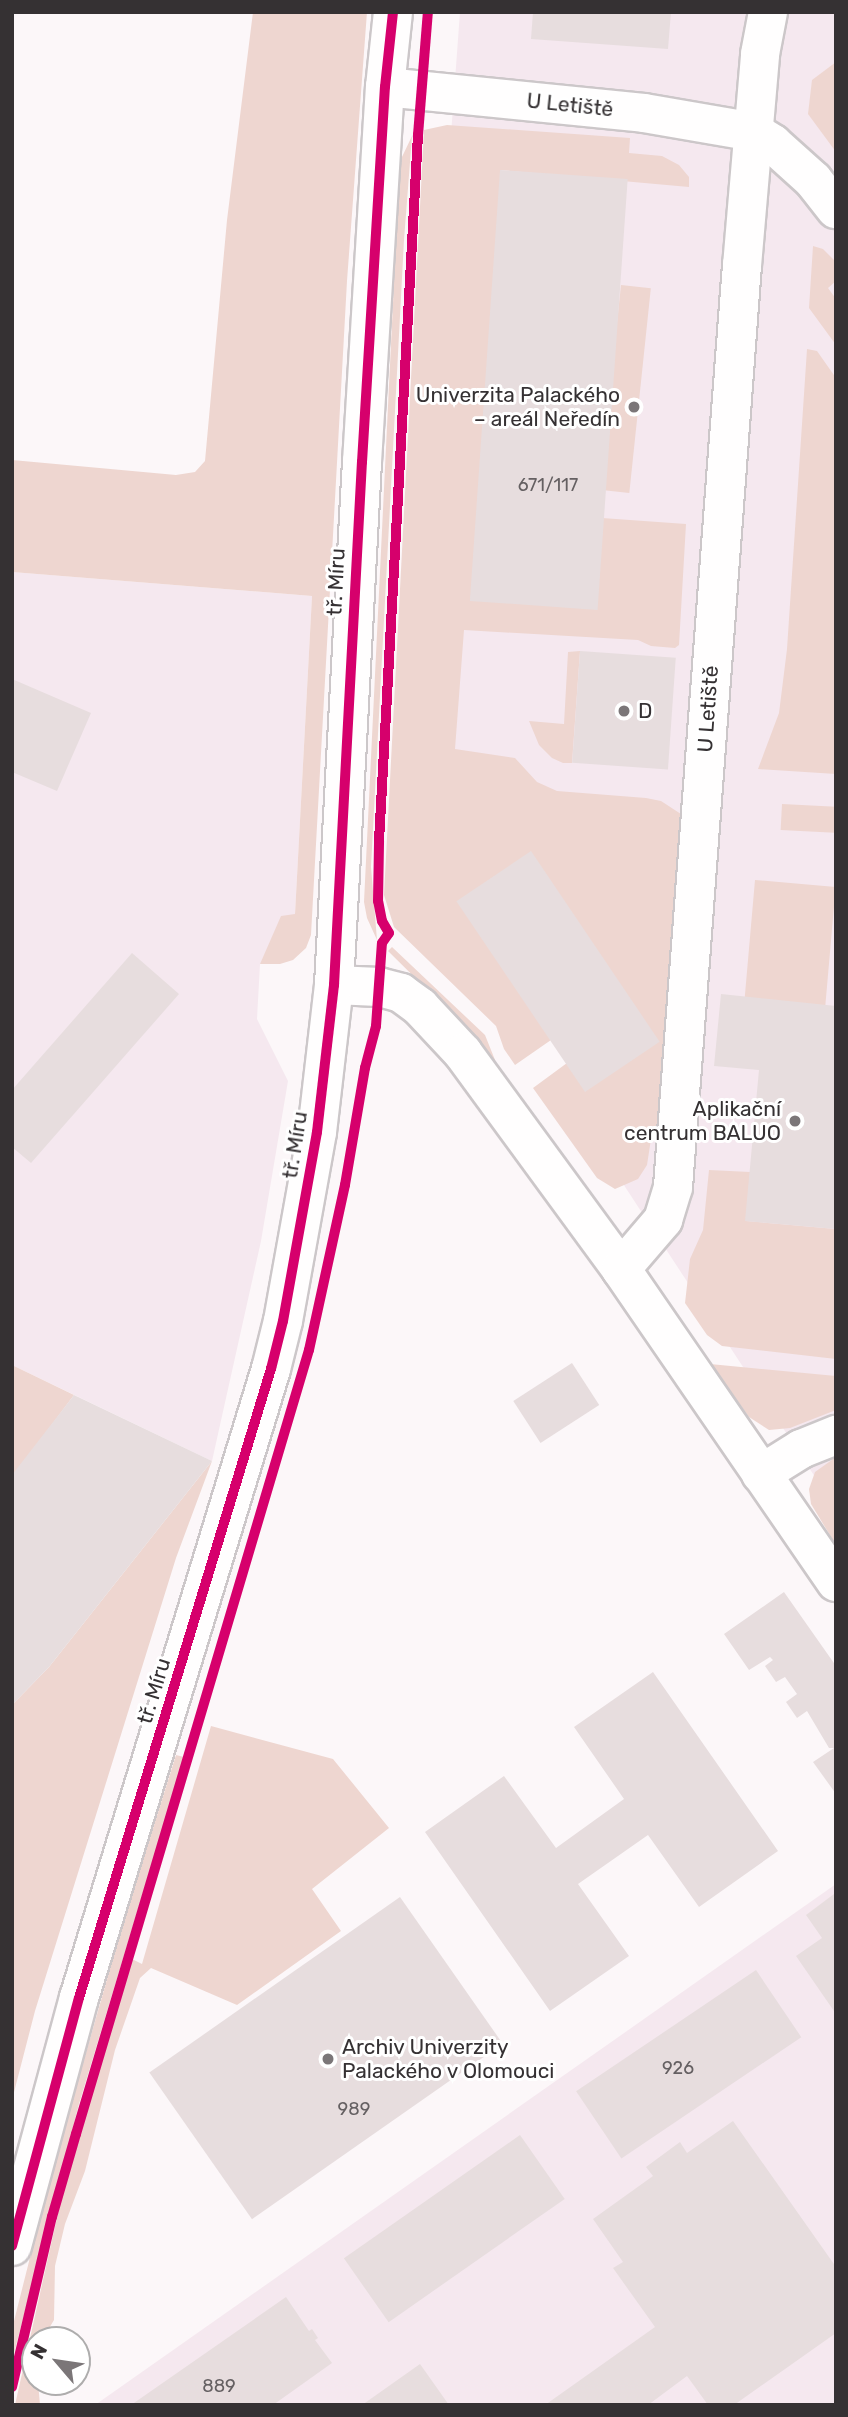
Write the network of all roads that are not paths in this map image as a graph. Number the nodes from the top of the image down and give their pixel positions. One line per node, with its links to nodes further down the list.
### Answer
1 (393, 12): 3 (street, tř. Míru)
2 (768, 12): 4 (street, U Letiště)
3 (385, 87): 4 (street, U Letiště); 6 (street, tř. Míru)
4 (754, 132): 5 (street, U Letiště); 7 (street, U Letiště)
5 (836, 209)
6 (334, 985): 7 (street); 11 (street, tř. Míru)
7 (621, 1269): 9 (street)
8 (836, 1434): 9 (street)
9 (761, 1474): 10 (street)
10 (836, 1582)
11 (12, 2246)

